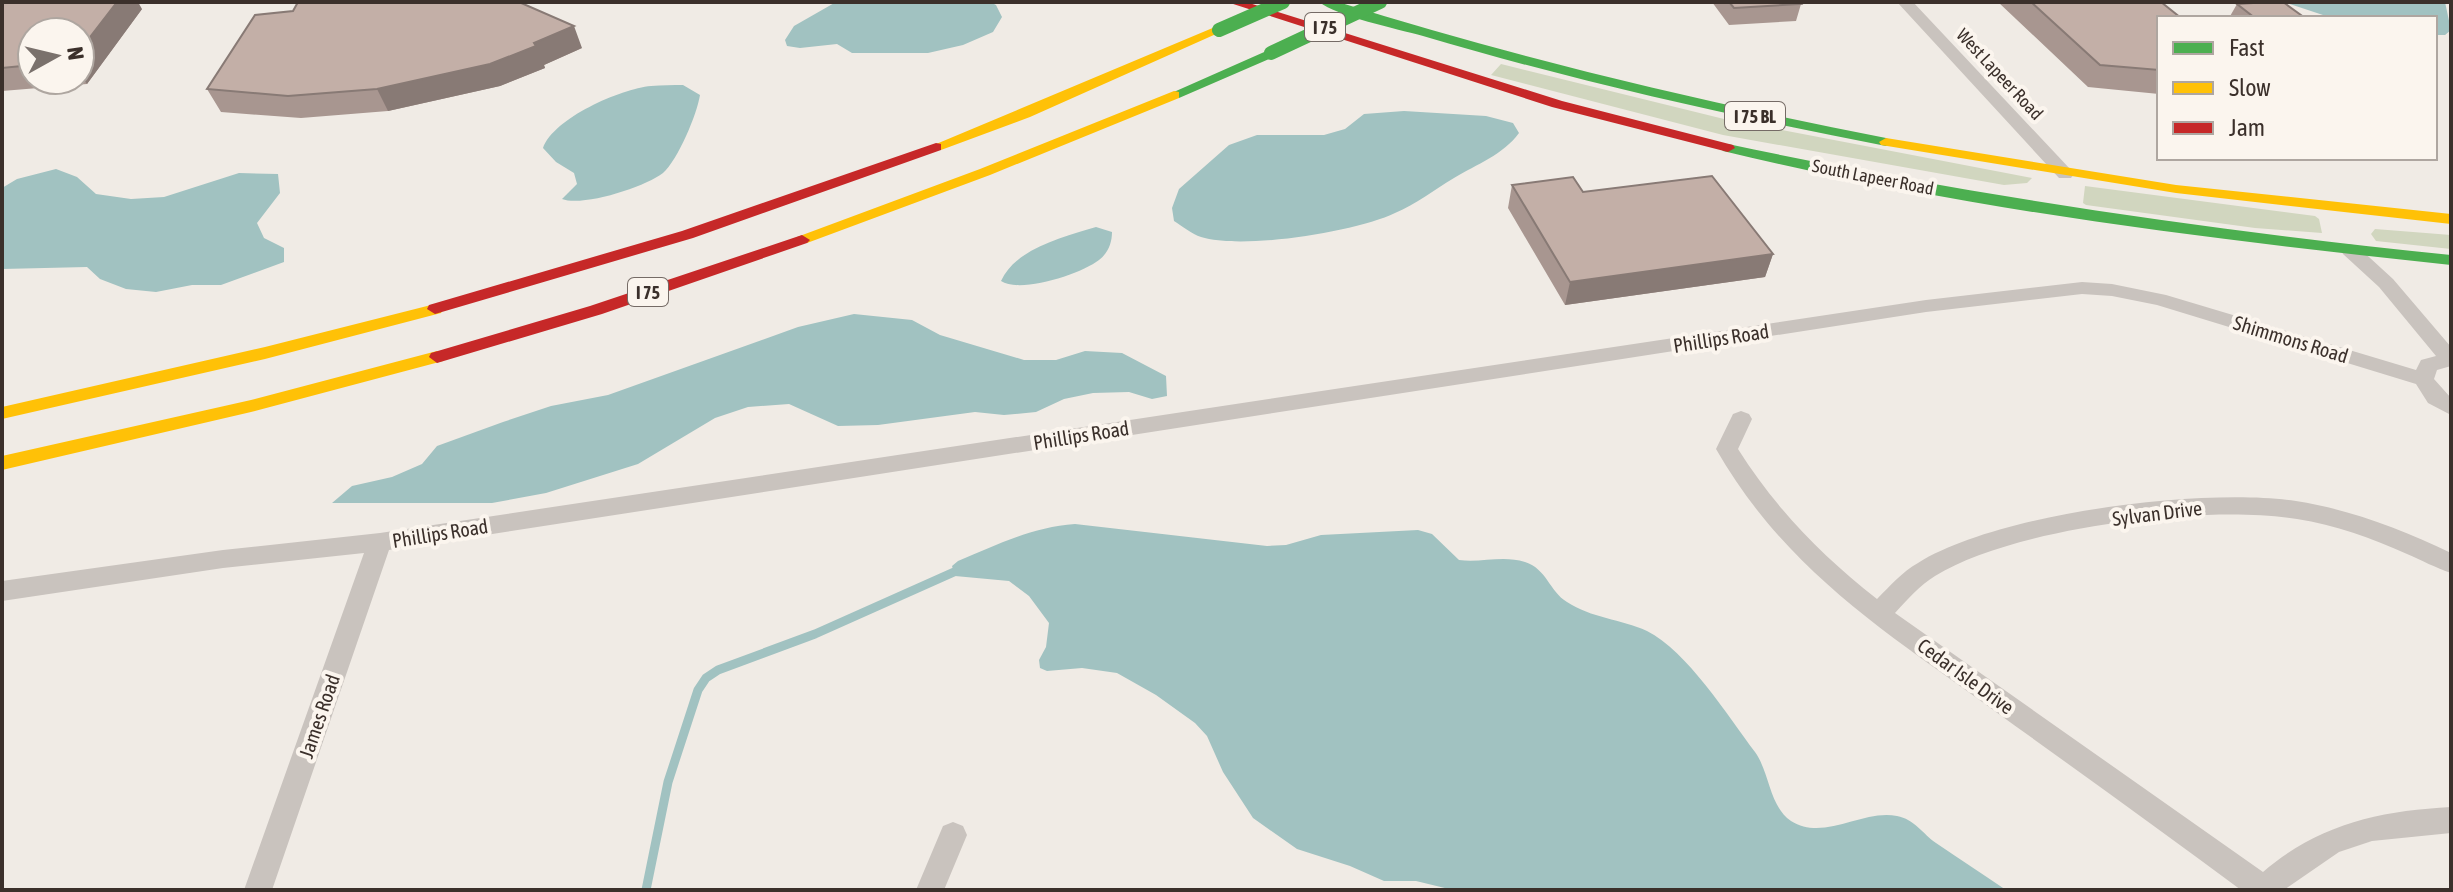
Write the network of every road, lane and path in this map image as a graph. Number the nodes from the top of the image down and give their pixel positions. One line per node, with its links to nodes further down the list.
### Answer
1 (1233, 2): 7 (main road, South Lapeer Road / I 75 BL)
2 (1283, 2): 16 (main road, I 75, bridge)
3 (1325, 2): 6 (main road, South Lapeer Road / I 75 BL)
4 (1380, 2): 18 (main road, I 75, bridge)
5 (1905, 2): 6 (street, West Lapeer Road)
6 (2065, 174): 7 (main road); 8 (main road, South Lapeer Road / I 75 BL)
7 (2039, 207): 10 (main road, South Lapeer Road / I 75 BL)
8 (2366, 211): 9 (main road, South Lapeer Road / I 75 BL); 10 (main road)
9 (2451, 219)
10 (2350, 250): 11 (main road, South Lapeer Road / I 75 BL); 13 (street)
11 (2451, 260)
12 (2159, 299): 14 (street, Shimmons Road); 19 (street, Phillips Road)
13 (2450, 358): 14 (street)
14 (2423, 379): 15 (street)
15 (2451, 408)
16 (2, 413)
17 (1741, 419): 22 (street, Cedar Isle Drive)
18 (2, 463)
19 (380, 542): 21 (street, Phillips Road); 25 (street, James Road)
20 (2451, 564): 22 (street, Sylvan Drive)
21 (2, 591)
22 (1879, 614): 27 (street, Cedar Isle Drive)
23 (2451, 820): 27 (street)
24 (953, 835): 26 (street)
25 (258, 890)
26 (930, 890)
27 (2265, 890)

